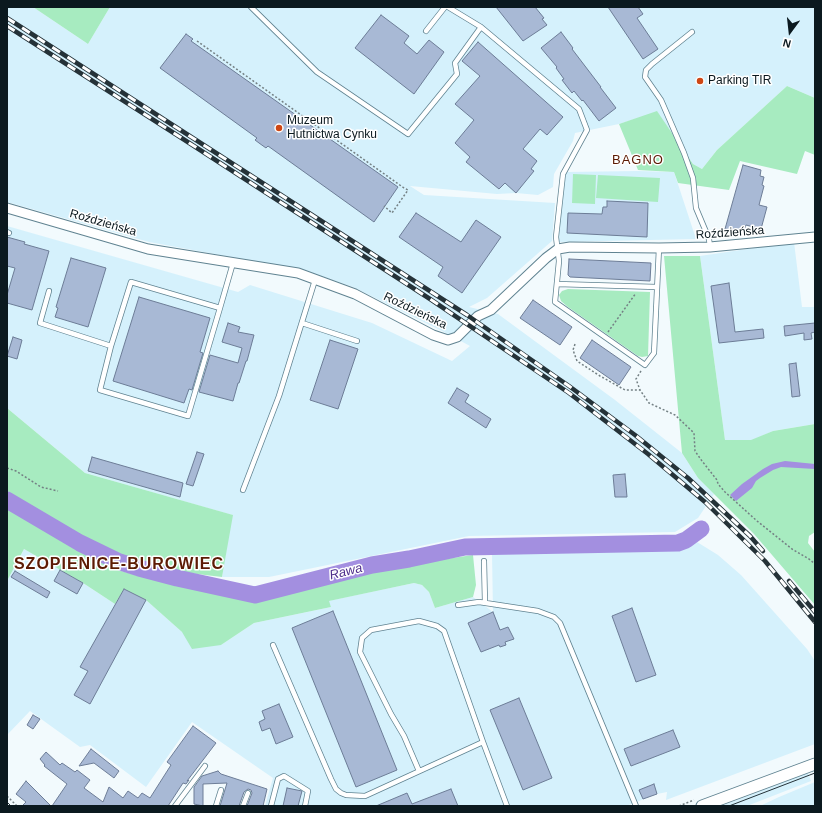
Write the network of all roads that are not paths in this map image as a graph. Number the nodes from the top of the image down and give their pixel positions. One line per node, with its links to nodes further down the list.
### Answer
1 (251, 7): 4 (lane)
2 (445, 7): 5 (lane)
3 (448, 7): 4 (lane)
4 (481, 27): 11 (lane)
5 (426, 31)
6 (692, 32): 9 (lane)
7 (7, 208): 12 (street, Roździeńska)
8 (815, 237): 9 (street, Roździeńska)
9 (710, 247): 10 (street, Roździeńska)
10 (659, 248): 11 (street, Roździeńska); 15 (lane)
11 (558, 249): 13 (street, Roździeńska); 14 (lane)
12 (233, 263): 13 (street, Roździeńska); 17 (lane)
13 (315, 280): 18 (lane)
14 (557, 284): 15 (lane); 15 (lane)
15 (657, 288)
16 (49, 292): 20 (lane)
17 (220, 308): 20 (lane); 20 (lane)
18 (302, 323): 19 (lane); 21 (lane)
19 (357, 341)
20 (111, 346)
21 (243, 490)
22 (484, 561): 23 (lane)
23 (485, 603): 24 (lane); 38 (lane)
24 (458, 605)
25 (273, 645): 29 (lane)
26 (482, 742): 29 (lane); 29 (lane); 37 (lane)
27 (815, 764): 39 (street)
28 (205, 766): 32 (lane)
29 (419, 772)
30 (221, 790): 33 (lane)
31 (248, 792): 34 (lane)
32 (175, 806)
33 (216, 806)
34 (244, 806)
35 (271, 806): 36 (lane)
36 (305, 806)
37 (507, 806)
38 (636, 806)
39 (702, 806)

